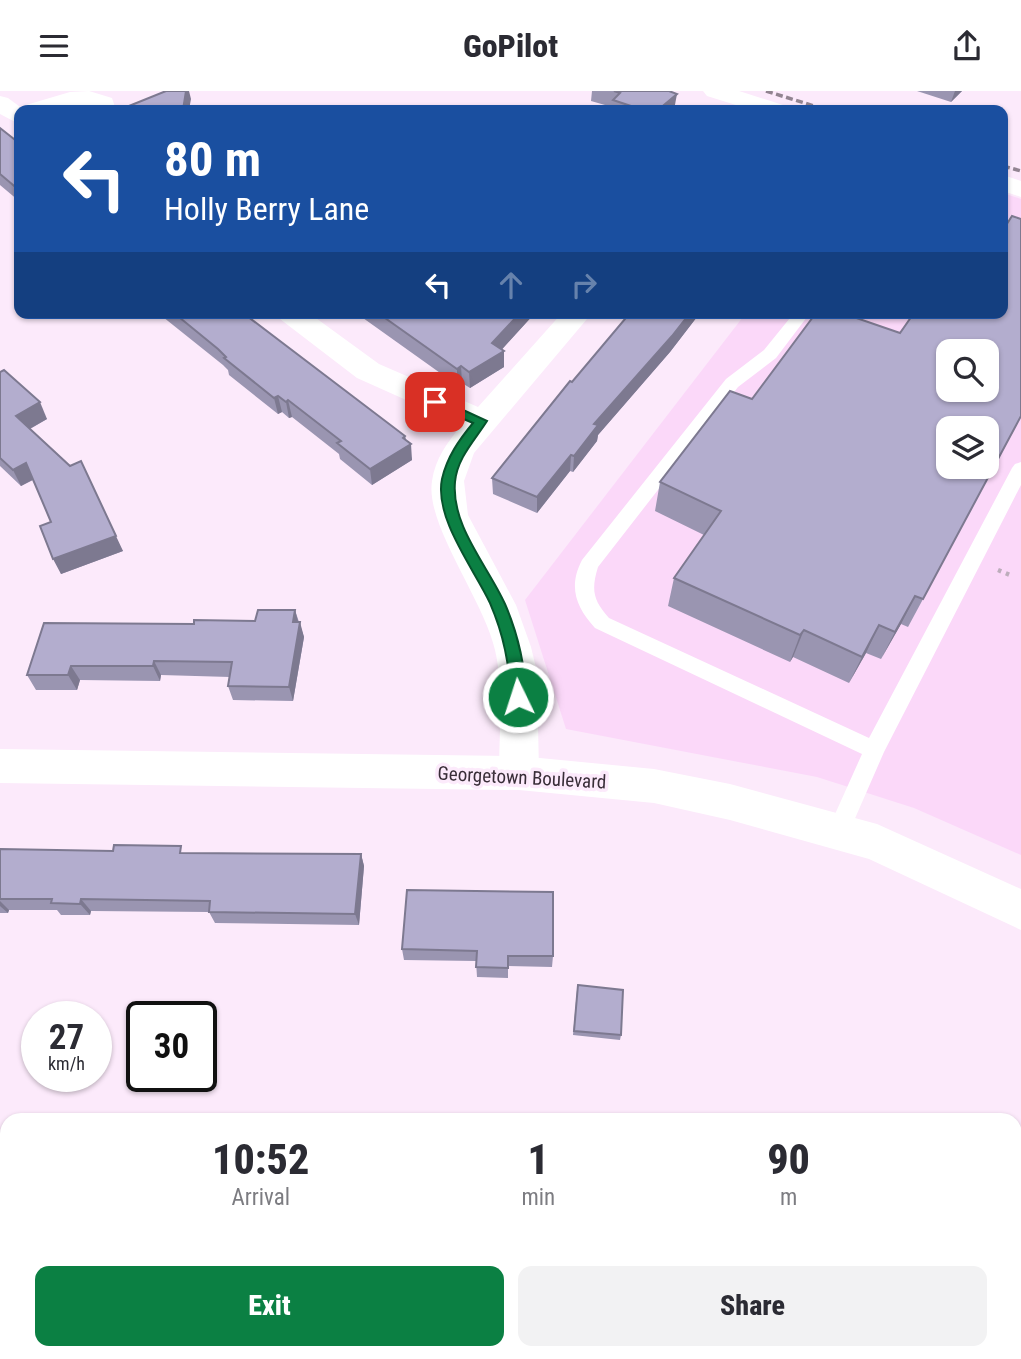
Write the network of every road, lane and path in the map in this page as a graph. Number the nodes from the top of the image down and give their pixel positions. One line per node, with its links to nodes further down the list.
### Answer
1 (715, 91): 4 (street)
2 (48, 105): 3 (street)
3 (104, 105)
4 (759, 105)
5 (298, 319): 8 (street)
6 (573, 319): 8 (street)
7 (797, 319): 10 (lane)
8 (481, 421): 12 (street)
9 (1021, 468): 10 (lane)
10 (874, 750): 13 (lane)
11 (0, 766): 12 (street, Georgetown Boulevard)
12 (519, 773): 13 (street, Georgetown Boulevard)
13 (838, 832): 14 (street, Georgetown Boulevard)
14 (1021, 910)

